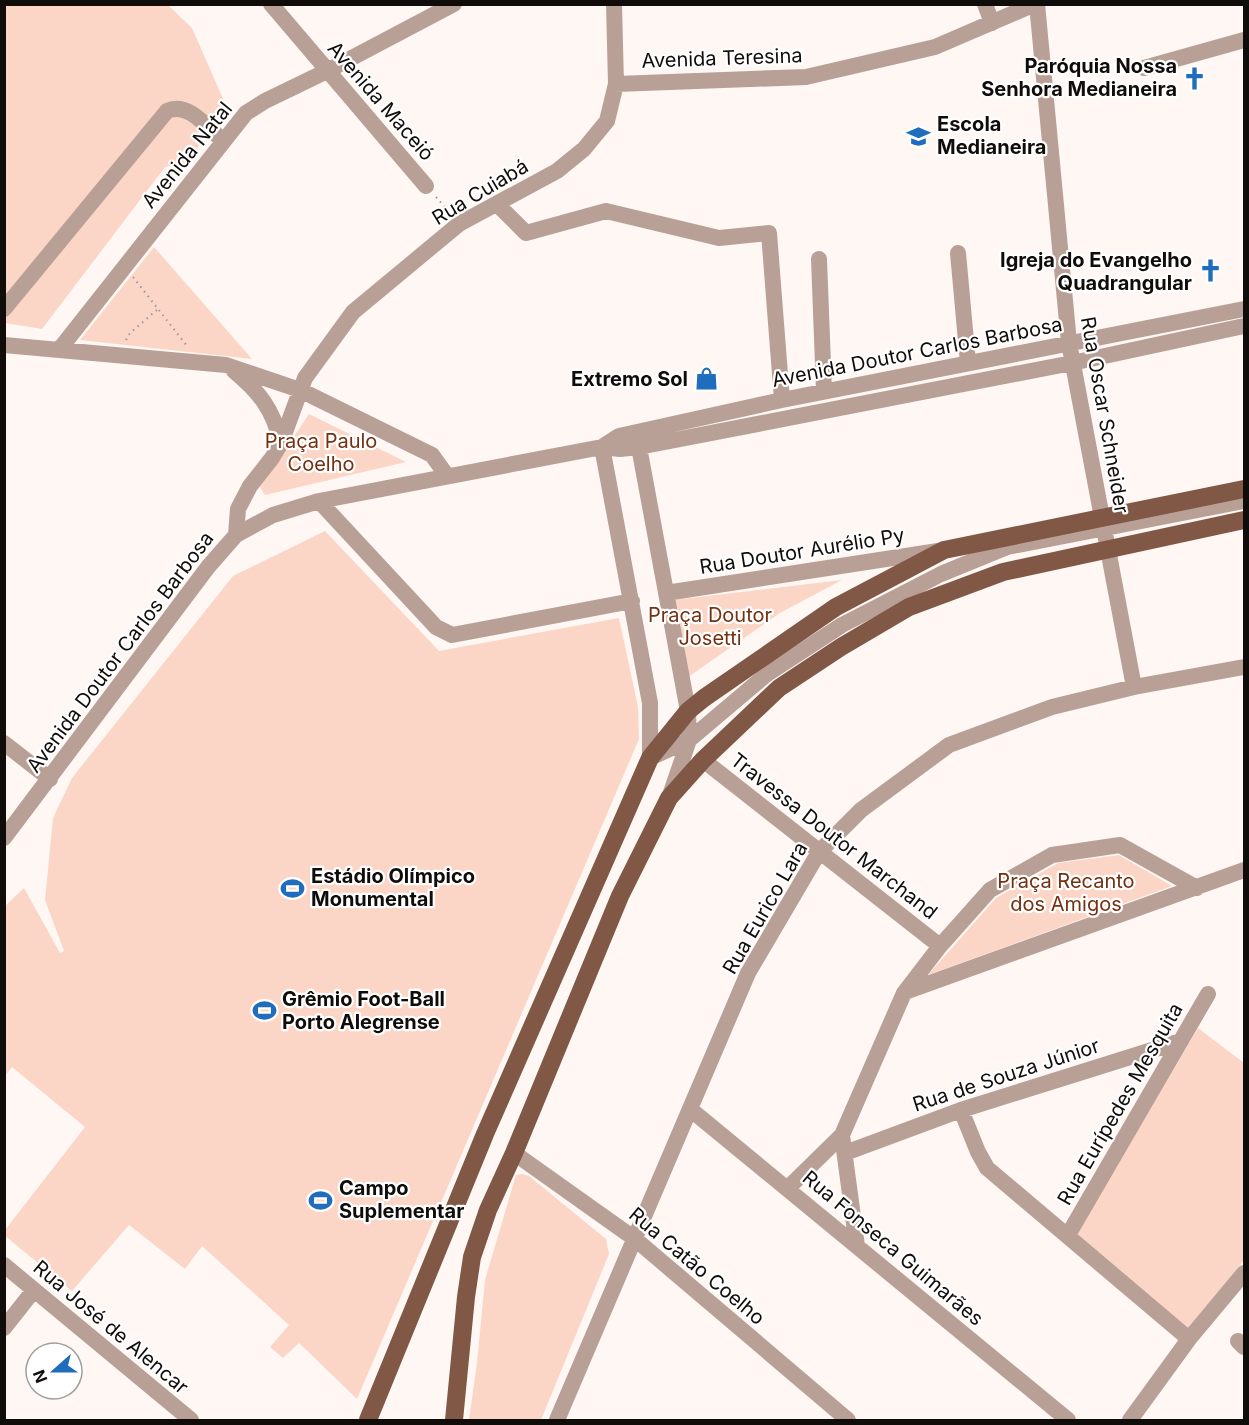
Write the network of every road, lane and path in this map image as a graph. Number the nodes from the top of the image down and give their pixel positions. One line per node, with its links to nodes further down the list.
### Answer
1 (271, 4): 9 (street, Avenida Maceió)
2 (454, 4): 9 (street, Avenida Natal)
3 (614, 4): 10 (street, Rua Cuiabá)
4 (985, 4): 6 (street)
5 (1036, 4): 6 (street, Avenida Teresina); 23 (street, Rua Oscar Schneider)
6 (992, 23): 10 (street, Avenida Teresina)
7 (1245, 40): 8 (street)
8 (1144, 68)
9 (327, 71): 11 (street, Avenida Natal); 12 (street, Avenida Maceió)
10 (616, 84): 13 (street, Rua Cuiabá)
11 (223, 141): 17 (street, Avenida Natal); 18 (street)
12 (426, 186): 14 (path, Avenida Maceió)
13 (497, 204): 14 (street, Rua Cuiabá); 32 (street)
14 (459, 224): 30 (street, Rua Cuiabá)
15 (958, 253): 27 (street)
16 (819, 259): 31 (street)
17 (125, 266): 19 (path); 25 (street, Avenida Natal)
18 (4, 309)
19 (158, 309): 22 (path); 26 (path)
20 (1245, 309): 23 (street, Avenida Doutor Carlos Barbosa)
21 (1245, 326): 28 (street, Avenida Doutor Carlos Barbosa)
22 (173, 329)
23 (1069, 343): 27 (street, Avenida Doutor Carlos Barbosa); 28 (street, Rua Oscar Schneider)
24 (4, 345): 25 (street)
25 (59, 350): 26 (street)
26 (116, 356): 29 (street)
27 (968, 363): 31 (street, Avenida Doutor Carlos Barbosa)
28 (1072, 363): 35 (street, Avenida Doutor Carlos Barbosa); 41 (street, Rua Oscar Schneider)
29 (226, 365): 30 (street); 33 (street)
30 (300, 390): 33 (street); 36 (street)
31 (824, 391): 32 (street, Avenida Doutor Carlos Barbosa)
32 (782, 400): 34 (street, Avenida Doutor Carlos Barbosa)
33 (281, 443): 42 (street)
34 (602, 447): 35 (street, Avenida Doutor Carlos Barbosa); 36 (street, Avenida Doutor Carlos Barbosa); 47 (street)
35 (639, 447): 46 (street)
36 (447, 476): 38 (street, Avenida Doutor Carlos Barbosa)
37 (1245, 489): 41 (main road)
38 (319, 501): 42 (street, Avenida Doutor Carlos Barbosa); 47 (street)
39 (1245, 501): 41 (street)
40 (1245, 520): 44 (main road)
41 (1103, 523): 43 (street); 44 (street, Rua Oscar Schneider); 45 (main road)
42 (236, 534): 55 (street, Avenida Doutor Carlos Barbosa)
43 (1007, 547): 45 (street, Rua Doutor Aurélio Py); 51 (street)
44 (1108, 549): 49 (street, Rua Oscar Schneider); 54 (main road)
45 (944, 550): 46 (street, Rua Doutor Aurélio Py); 50 (main road)
46 (666, 593): 50 (street)
47 (632, 601): 53 (street)
48 (1245, 667): 49 (street, Rua Eurico Lara)
49 (1134, 687): 58 (street, Rua Eurico Lara)
50 (688, 711): 51 (street); 53 (main road)
51 (689, 740): 53 (street); 56 (street)
52 (4, 743): 55 (street)
53 (650, 758): 80 (main road)
54 (702, 760): 56 (main road); 58 (street, Travessa Doutor Marchand)
55 (50, 779): 57 (street, Avenida Doutor Carlos Barbosa)
56 (669, 798): 68 (main road)
57 (4, 838)
58 (819, 852): 61 (street, Travessa Doutor Marchand); 65 (street, Rua Eurico Lara)
59 (1245, 870): 60 (street)
60 (1197, 888): 61 (street); 62 (street)
61 (940, 946): 62 (street)
62 (904, 993): 67 (street)
63 (1208, 994): 64 (street, Rua Eurípedes Mesquita)
64 (1181, 1041): 66 (street, Rua de Souza Júnior); 71 (street, Rua Eurípedes Mesquita)
65 (690, 1109): 70 (street, Rua Fonseca Guimarães); 72 (street, Rua Eurico Lara)
66 (961, 1110): 69 (street, Rua de Souza Júnior); 71 (street)
67 (842, 1135): 69 (street); 70 (street)
68 (514, 1153): 72 (street, Rua Catão Coelho); 81 (main road)
69 (845, 1153): 73 (street)
70 (788, 1188): 73 (street, Rua Fonseca Guimarães)
71 (1068, 1235): 78 (street)
72 (635, 1239): 82 (street, Rua Eurico Lara); 83 (street, Rua Catão Coelho)
73 (857, 1246): 84 (street, Rua Fonseca Guimarães)
74 (4, 1265): 76 (street, Rua José de Alencar)
75 (1245, 1273): 78 (street)
76 (33, 1290): 77 (street); 79 (street, Rua José de Alencar)
77 (4, 1328)
78 (1189, 1339): 85 (street)
79 (191, 1420)
80 (368, 1420)
81 (454, 1420)
82 (557, 1420)
83 (848, 1420)
84 (1068, 1420)
85 (1130, 1420)

